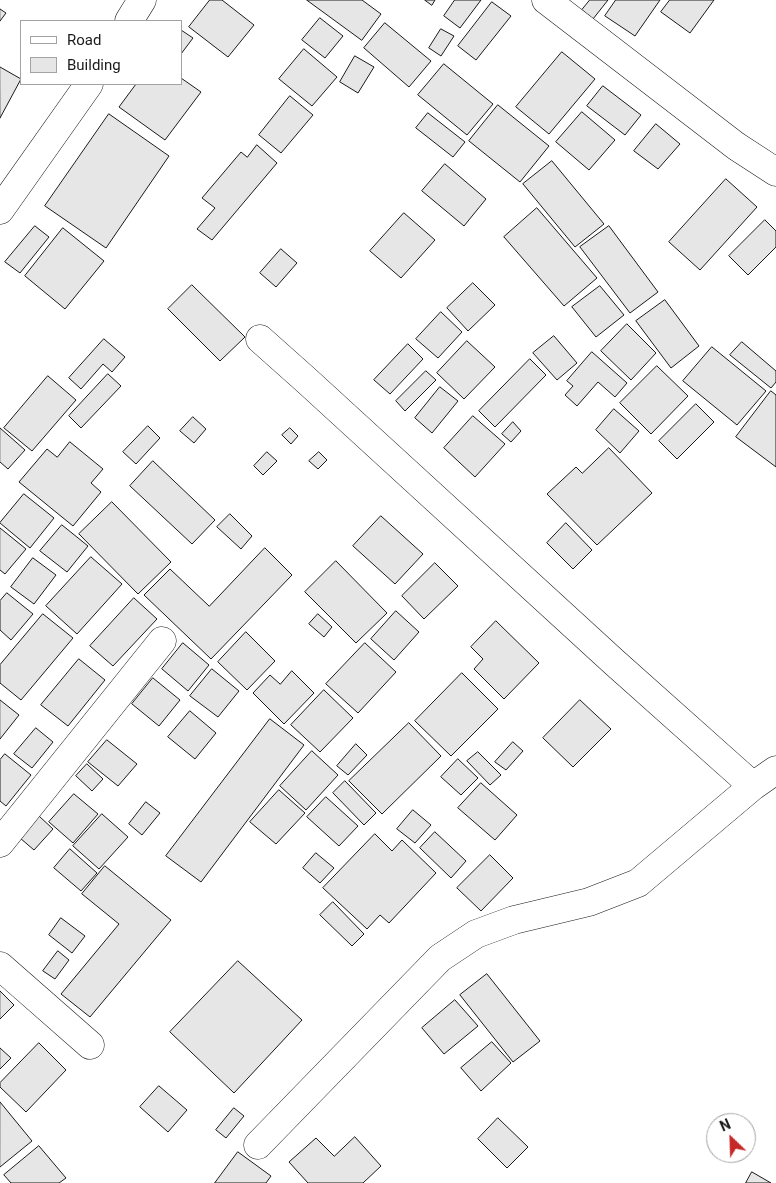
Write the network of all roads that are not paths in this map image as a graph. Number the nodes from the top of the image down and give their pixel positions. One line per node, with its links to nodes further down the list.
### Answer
1 (142, 0): 3 (street)
2 (546, 0): 5 (street)
3 (130, 20)
4 (87, 85): 6 (street)
5 (776, 172)
6 (0, 210)
7 (260, 339): 10 (street)
8 (162, 641): 11 (street)
9 (776, 770): 10 (street)
10 (753, 786): 14 (street)
11 (0, 843)
12 (0, 966): 13 (street)
13 (90, 1045)
14 (258, 1145)

